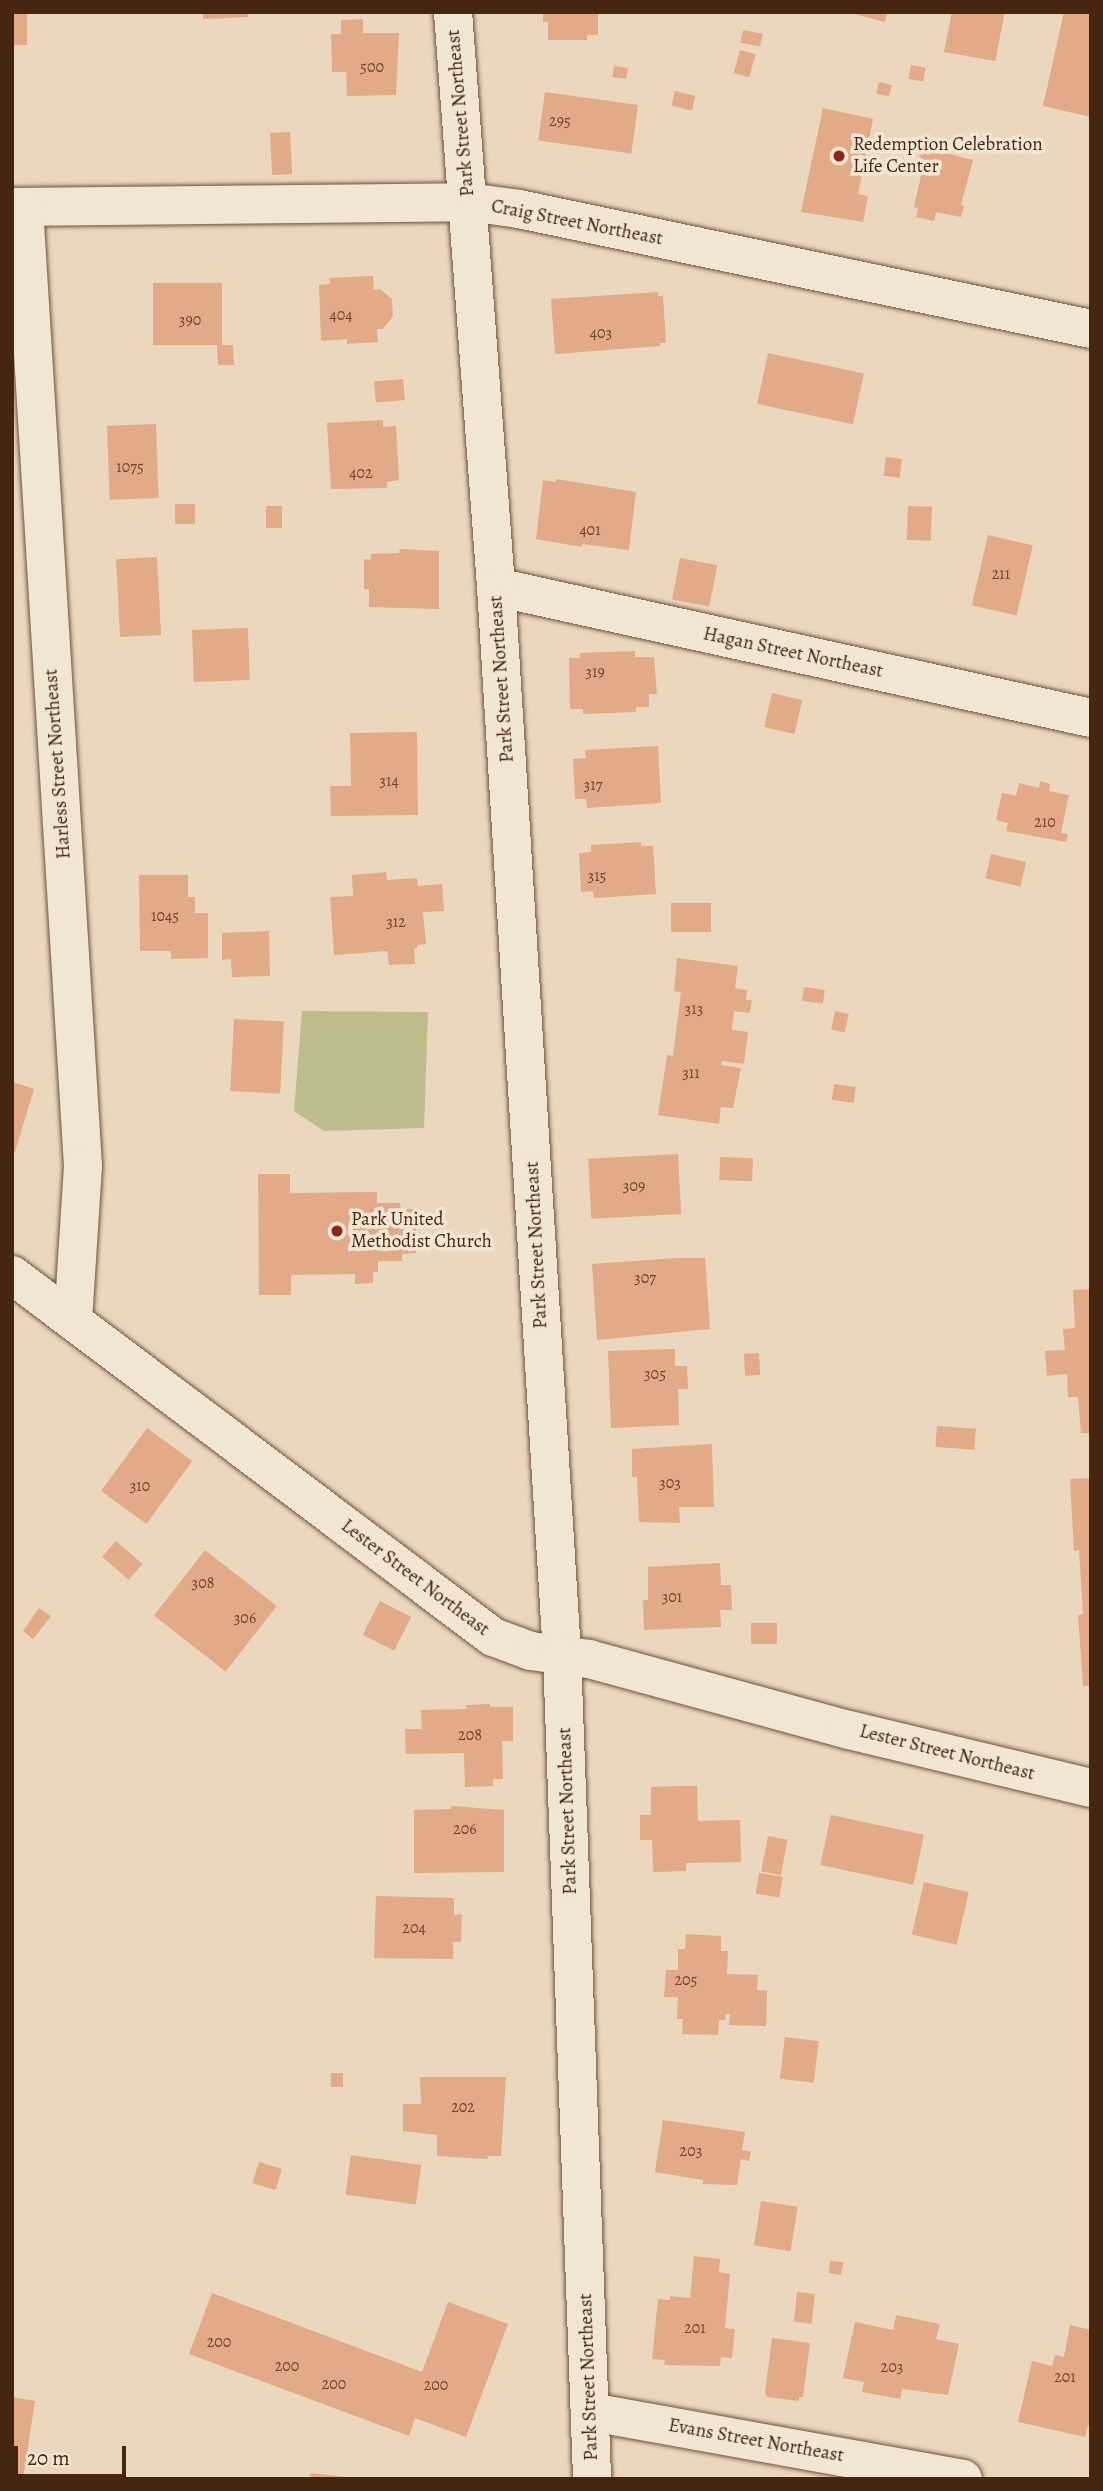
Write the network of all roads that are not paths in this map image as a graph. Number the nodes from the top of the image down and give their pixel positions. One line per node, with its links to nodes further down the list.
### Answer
1 (453, 12): 2 (street, Park Street Northeast)
2 (468, 202): 3 (street, Craig Street Northeast); 4 (street, Craig Street Northeast); 5 (street, Park Street Northeast)
3 (18, 207): 8 (street, Harless Street Northeast)
4 (1091, 329)
5 (496, 587): 6 (street, Hagan Street Northeast); 9 (street, Park Street Northeast)
6 (1091, 718)
7 (12, 1275): 8 (street, Lester Street Northeast)
8 (73, 1321): 9 (street, Lester Street Northeast)
9 (562, 1655): 10 (street, Lester Street Northeast); 11 (street, Park Street Northeast)
10 (1091, 1788)
11 (591, 2412): 12 (street, Park Street Northeast); 13 (street, Evans Street Northeast)
12 (592, 2479)
13 (963, 2479)

